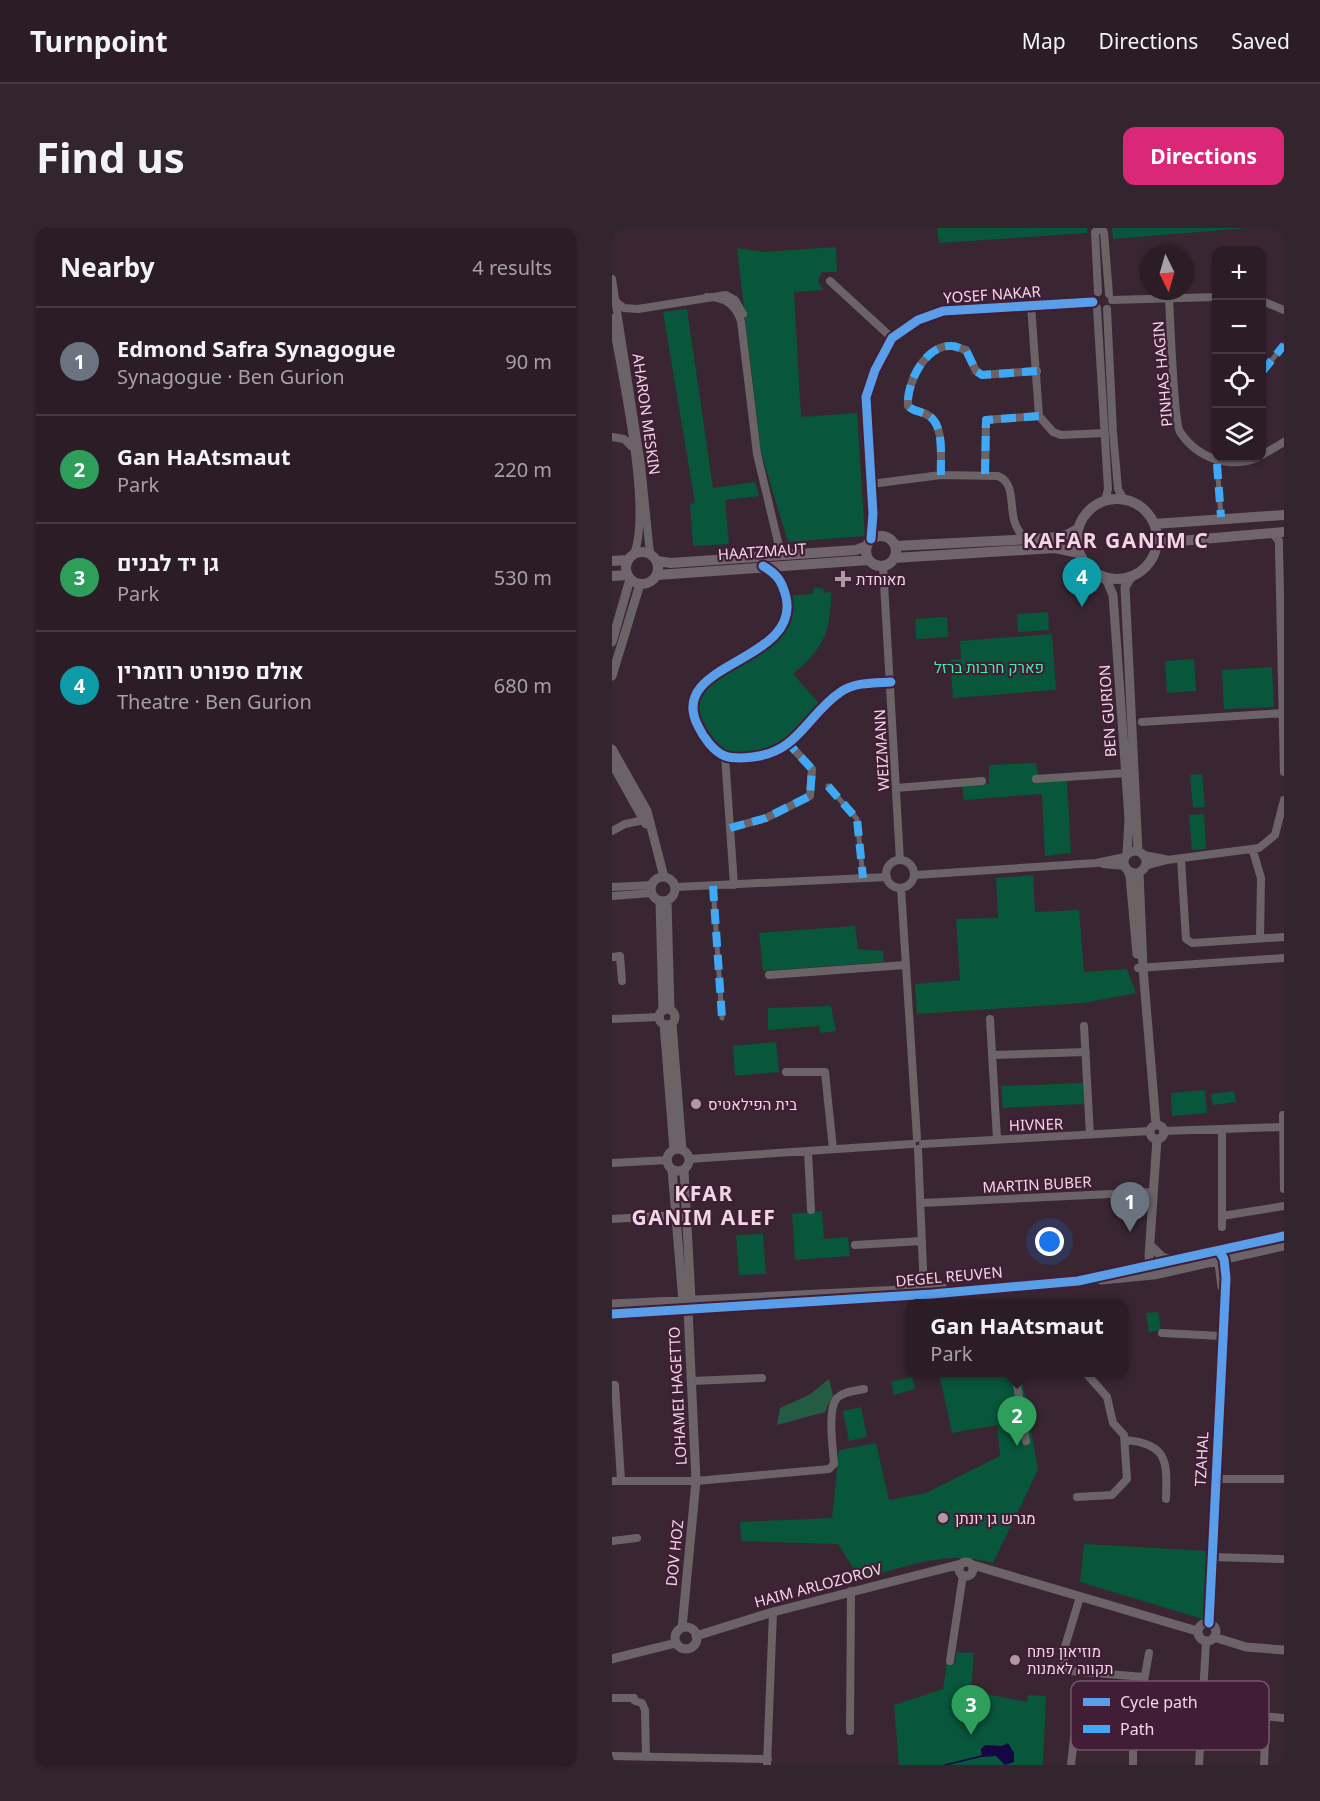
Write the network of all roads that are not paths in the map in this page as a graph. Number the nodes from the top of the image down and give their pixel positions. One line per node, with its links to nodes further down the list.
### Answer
1 (612, 279): 9 (street, AHARON MESKIN)
2 (830, 281): 18 (street)
3 (1098, 292): 4 (street); 4 (street); 12 (street)
4 (1111, 297): 5 (street); 14 (street)
5 (1140, 297)
6 (1194, 297): 7 (street)
7 (1212, 297)
8 (1168, 300): 29 (street, PINHAS HAGIN)
9 (616, 302): 13 (street); 17 (street, AHARON MESKIN)
10 (1266, 303): 15 (street)
11 (1031, 305): 12 (street, YOSEF NAKAR); 18 (street, YOSEF NAKAR); 21 (street)
12 (1095, 305): 14 (street, YOSEF NAKAR); 24 (street)
13 (638, 309): 17 (street); 39 (street)
14 (1107, 309): 34 (street)
15 (1284, 310)
16 (612, 318): 23 (street, AHARON MESKIN)
17 (620, 327): 51 (street, AHARON MESKIN)
18 (892, 338): 33 (street, YOSEF NAKAR)
19 (1284, 345): 20 (street)
20 (1266, 367)
21 (1037, 371): 22 (street); 32 (street)
22 (1039, 416): 24 (street); 31 (street)
23 (628, 419): 25 (street); 27 (street, AHARON MESKIN)
24 (1105, 433): 35 (street)
25 (613, 437): 27 (street)
26 (1284, 442): 28 (street)
27 (632, 447): 50 (street, AHARON MESKIN)
28 (1266, 453)
29 (1212, 458)
30 (1217, 464): 37 (street)
31 (985, 474): 32 (street); 43 (street)
32 (941, 475): 33 (street)
33 (871, 484): 44 (street, YOSEF NAKAR)
34 (1124, 500): 35 (main road); 38 (main road)
35 (1105, 501): 40 (main road)
36 (1284, 515): 38 (main road)
37 (1221, 517)
38 (1154, 524): 45 (main road)
39 (774, 529): 49 (street); 54 (street)
40 (1078, 529): 43 (main road); 48 (main road)
41 (1272, 533): 42 (main road); 45 (main road); 46 (street)
42 (1284, 534): 46 (street)
43 (1026, 539): 47 (main road)
44 (869, 543): 47 (main road); 49 (main road, HAATZMAUT); 52 (main road)
45 (1157, 543): 59 (main road)
46 (1280, 549): 64 (street)
47 (895, 552): 48 (main road); 55 (main road)
48 (1079, 553): 56 (main road)
49 (791, 555): 54 (main road, HAATZMAUT)
50 (630, 557): 51 (main road); 53 (main road); 60 (main road)
51 (653, 557): 54 (main road, HAATZMAUT); 57 (main road)
52 (869, 560): 54 (main road, HAATZMAUT); 55 (main road)
53 (612, 561)
54 (763, 561): 57 (main road, HAATZMAUT); 68 (street)
55 (883, 566): 63 (street, WEIZMANN)
56 (1096, 574): 59 (main road); 71 (street, BEN GURION)
57 (657, 575): 60 (main road)
58 (612, 576): 60 (main road)
59 (1132, 576): 82 (street, BEN GURION)
60 (633, 580): 61 (street); 62 (street)
61 (612, 642)
62 (612, 676)
63 (891, 682): 66 (street); 76 (street, WEIZMANN)
64 (1282, 713): 65 (street); 70 (street)
65 (1142, 722)
66 (789, 744): 68 (street); 79 (street)
67 (612, 749): 91 (street)
68 (725, 756): 79 (street)
69 (612, 763): 72 (street)
70 (1284, 772)
71 (1126, 773): 73 (street); 86 (street, BEN GURION)
72 (616, 778): 78 (street)
73 (1036, 779)
74 (982, 781): 76 (street)
75 (828, 786): 90 (street)
76 (896, 788): 84 (street, WEIZMANN)
77 (1284, 800): 81 (street)
78 (644, 820): 80 (street); 91 (street)
79 (730, 828): 92 (street)
80 (612, 831)
81 (1253, 851): 83 (street); 100 (street)
82 (1141, 853): 85 (street); 86 (street); 87 (street, BEN GURION)
83 (1180, 859): 85 (street); 100 (street)
84 (900, 860): 88 (street); 89 (street)
85 (1167, 860): 87 (street)
86 (1126, 862): 87 (street); 88 (street); 104 (street, BEN GURION)
87 (1142, 869): 104 (street, BEN GURION)
88 (915, 875): 96 (street)
89 (887, 877): 90 (street); 96 (street)
90 (863, 878): 92 (street)
91 (656, 883): 94 (street); 95 (street); 97 (street); 98 (street)
92 (734, 885): 93 (street)
93 (713, 886): 95 (street); 108 (street)
94 (612, 887)
95 (676, 887): 98 (street)
96 (900, 888): 103 (street)
97 (612, 896)
98 (663, 901): 107 (street)
99 (1284, 937): 100 (street)
100 (1260, 938)
101 (612, 957): 106 (street)
102 (1284, 958): 104 (street)
103 (905, 965): 105 (street); 121 (street)
104 (1140, 968): 117 (street, BEN GURION)
105 (769, 975)
106 (622, 981)
107 (666, 1017): 109 (street); 123 (street)
108 (722, 1018)
109 (612, 1019)
110 (990, 1019): 113 (street)
111 (1084, 1026): 112 (street)
112 (1086, 1052): 113 (street); 119 (street)
113 (993, 1055): 120 (street)
114 (786, 1072): 122 (street)
115 (1283, 1115): 116 (street)
116 (1283, 1127): 118 (street, HIVNER); 130 (street)
117 (1156, 1129): 118 (street, HIVNER); 119 (street, HIVNER); 131 (street)
118 (1222, 1130): 136 (street)
119 (1090, 1135): 120 (street, HIVNER)
120 (998, 1139): 121 (street, HIVNER)
121 (918, 1144): 122 (street, HIVNER); 132 (street)
122 (833, 1149): 124 (street, HIVNER)
123 (678, 1150): 125 (street); 126 (street)
124 (808, 1152): 125 (street, HIVNER); 134 (street)
125 (689, 1158): 129 (street)
126 (668, 1160): 127 (street); 128 (street)
127 (612, 1163)
128 (672, 1169): 129 (street); 135 (street)
129 (684, 1170): 149 (street)
130 (1284, 1189)
131 (1154, 1192): 132 (street, MARTIN BUBER); 139 (street)
132 (922, 1203): 141 (street)
133 (1284, 1206): 136 (street)
134 (811, 1210)
135 (676, 1215): 137 (street); 149 (street)
136 (1222, 1216): 138 (street)
137 (612, 1219)
138 (1222, 1227)
139 (1151, 1236): 144 (street); 147 (street)
140 (1284, 1236): 145 (street, DEGEL REUVEN)
141 (922, 1241): 142 (street); 148 (street)
142 (855, 1245)
143 (1284, 1246): 145 (street, DEGEL REUVEN)
144 (1153, 1248): 146 (street); 147 (street)
145 (1220, 1257): 146 (street, DEGEL REUVEN); 147 (street, DEGEL REUVEN); 154 (street, TZAHAL)
146 (1174, 1260): 147 (street, DEGEL REUVEN)
147 (1153, 1268): 148 (street, DEGEL REUVEN)
148 (924, 1290): 149 (street, DEGEL REUVEN); 151 (street, DEGEL REUVEN)
149 (686, 1299): 150 (street, DEGEL REUVEN); 151 (street, LOHAMEI HAGETTO)
150 (612, 1304)
151 (688, 1309): 152 (street, DEGEL REUVEN); 158 (street, LOHAMEI HAGETTO)
152 (612, 1314)
153 (1162, 1333): 154 (street)
154 (1221, 1336): 163 (street, TZAHAL)
155 (1016, 1377): 162 (street)
156 (1089, 1377): 161 (street)
157 (762, 1378): 158 (street)
158 (692, 1382): 166 (street, LOHAMEI HAGETTO)
159 (612, 1385): 165 (street)
160 (864, 1389): 166 (street)
161 (1126, 1440): 167 (street); 168 (street)
162 (1026, 1441)
163 (1215, 1479): 164 (street); 171 (street, TZAHAL)
164 (1284, 1479)
165 (616, 1481): 166 (street)
166 (696, 1481): 178 (street, DOV HOZ)
167 (1077, 1497)
168 (1166, 1499)
169 (637, 1538): 170 (street)
170 (612, 1541)
171 (1212, 1557): 172 (street); 177 (street, TZAHAL)
172 (1282, 1560)
173 (966, 1569): 174 (street, HAIM ARLOZOROV); 175 (street, HAIM ARLOZOROV); 186 (street)
174 (851, 1591): 176 (street, HAIM ARLOZOROV); 191 (street)
175 (1080, 1597): 179 (street, HAIM ARLOZOROV); 187 (street)
176 (773, 1612): 180 (street, HAIM ARLOZOROV); 198 (street)
177 (1209, 1623): 179 (street); 181 (street)
178 (682, 1628): 180 (street); 182 (street)
179 (1197, 1631): 181 (street)
180 (696, 1636): 182 (street)
181 (1210, 1640): 183 (street); 189 (street)
182 (676, 1643): 185 (street)
183 (1284, 1650)
184 (1149, 1653): 187 (street)
185 (613, 1656)
186 (950, 1660)
187 (1144, 1677): 188 (street)
188 (1144, 1681)
189 (1205, 1681)
190 (612, 1698): 197 (street)
191 (850, 1731)
192 (1073, 1750): 199 (street)
193 (1133, 1750): 200 (street)
194 (1200, 1750): 201 (street)
195 (1265, 1750): 202 (street)
196 (612, 1756): 197 (street)
197 (646, 1757): 198 (street)
198 (768, 1762)
199 (1071, 1765)
200 (1132, 1765)
201 (1199, 1765)
202 (1264, 1765)

